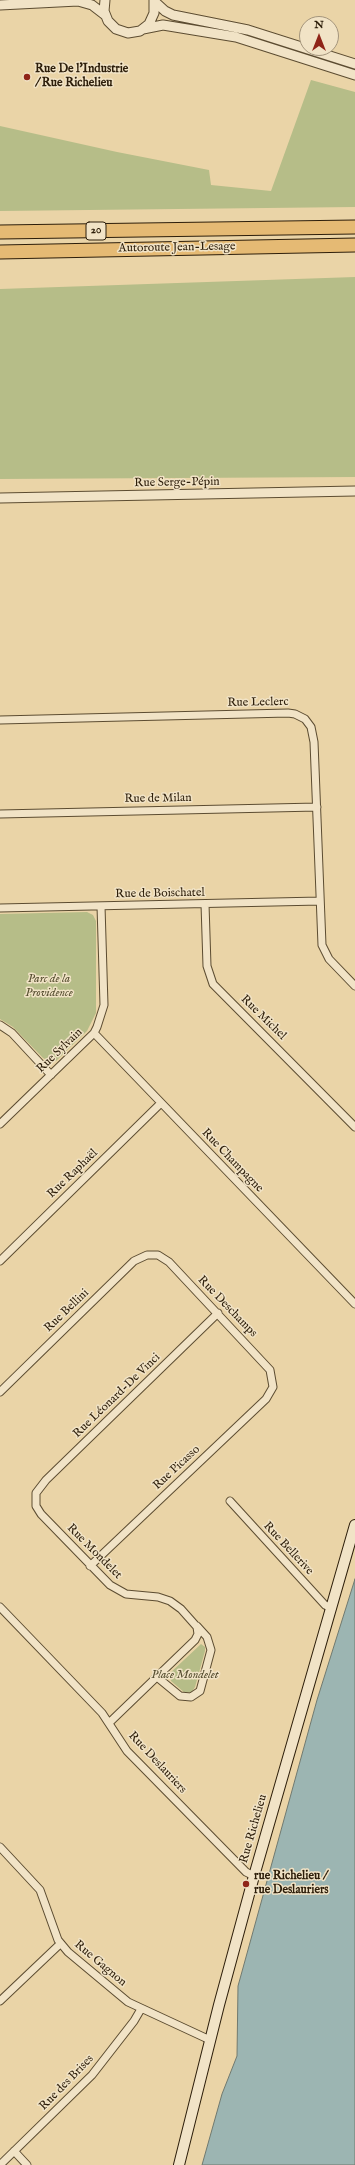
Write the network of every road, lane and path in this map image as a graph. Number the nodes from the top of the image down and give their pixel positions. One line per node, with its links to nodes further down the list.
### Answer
1 (105, 0): 4 (street)
2 (154, 0): 5 (street); 6 (street)
3 (0, 5): 4 (street)
4 (105, 15): 5 (street)
5 (143, 29): 7 (street)
6 (355, 64)
7 (355, 75)
8 (355, 227): 9 (highway, Autoroute Jean-Lesage / 20)
9 (0, 232)
10 (355, 245): 11 (highway, Autoroute Jean-Lesage / 20)
11 (0, 252)
12 (355, 491): 13 (street, Rue Serge-Pépin)
13 (0, 498)
14 (0, 720): 15 (street, Rue Leclerc)
15 (317, 807): 16 (street, Rue de Milan); 17 (street, Rue Leclerc)
16 (0, 814)
17 (320, 901): 18 (street, Rue de Boischatel); 21 (street, Rue Leclerc)
18 (205, 904): 19 (street, Rue de Boischatel); 27 (street, Rue Michel)
19 (101, 906): 20 (street, Rue de Boischatel); 23 (street, Rue Sylvain)
20 (0, 908)
21 (355, 986)
22 (0, 1025): 24 (street)
23 (94, 1033): 24 (street, Rue Sylvain); 25 (street, Rue Champagne)
24 (51, 1075): 26 (street, Rue Sylvain)
25 (161, 1103): 29 (street, Rue Raphaël); 30 (street, Rue Champagne)
26 (0, 1124)
27 (355, 1126)
28 (154, 1254): 31 (street, Rue Deschamps); 33 (street, Rue Bellini)
29 (0, 1261)
30 (355, 1304)
31 (218, 1313): 32 (street, Rue Deschamps); 34 (street, Rue Léonard-De Vinci)
32 (273, 1383): 37 (street, Rue Picasso)
33 (0, 1392)
34 (35, 1496): 37 (street, Rue Mondelet)
35 (230, 1501): 39 (street, Rue Bellerive)
36 (355, 1525): 39 (main road, Rue Richelieu)
37 (90, 1566): 40 (street, Rue Mondelet)
38 (0, 1607): 42 (street, Rue Deslauriers)
39 (332, 1608): 45 (main road, Rue Richelieu)
40 (195, 1623): 41 (street); 41 (street, Rue Mondelet)
41 (157, 1677): 42 (street)
42 (110, 1722): 45 (street, Rue Deslauriers)
43 (0, 1847): 44 (street, Rue Gagnon)
44 (3, 1855): 46 (street, Rue Gagnon)
45 (254, 1876): 49 (main road, Rue Richelieu)
46 (60, 1944): 47 (street); 48 (street, Rue Gagnon)
47 (0, 2001)
48 (141, 2009): 49 (street, Rue Gagnon); 50 (street, Rue des Brises)
49 (210, 2040): 53 (main road, Rue Richelieu)
50 (14, 2151): 51 (street, Rue des Brises); 52 (street)
51 (0, 2165)
52 (27, 2165)
53 (179, 2165)

